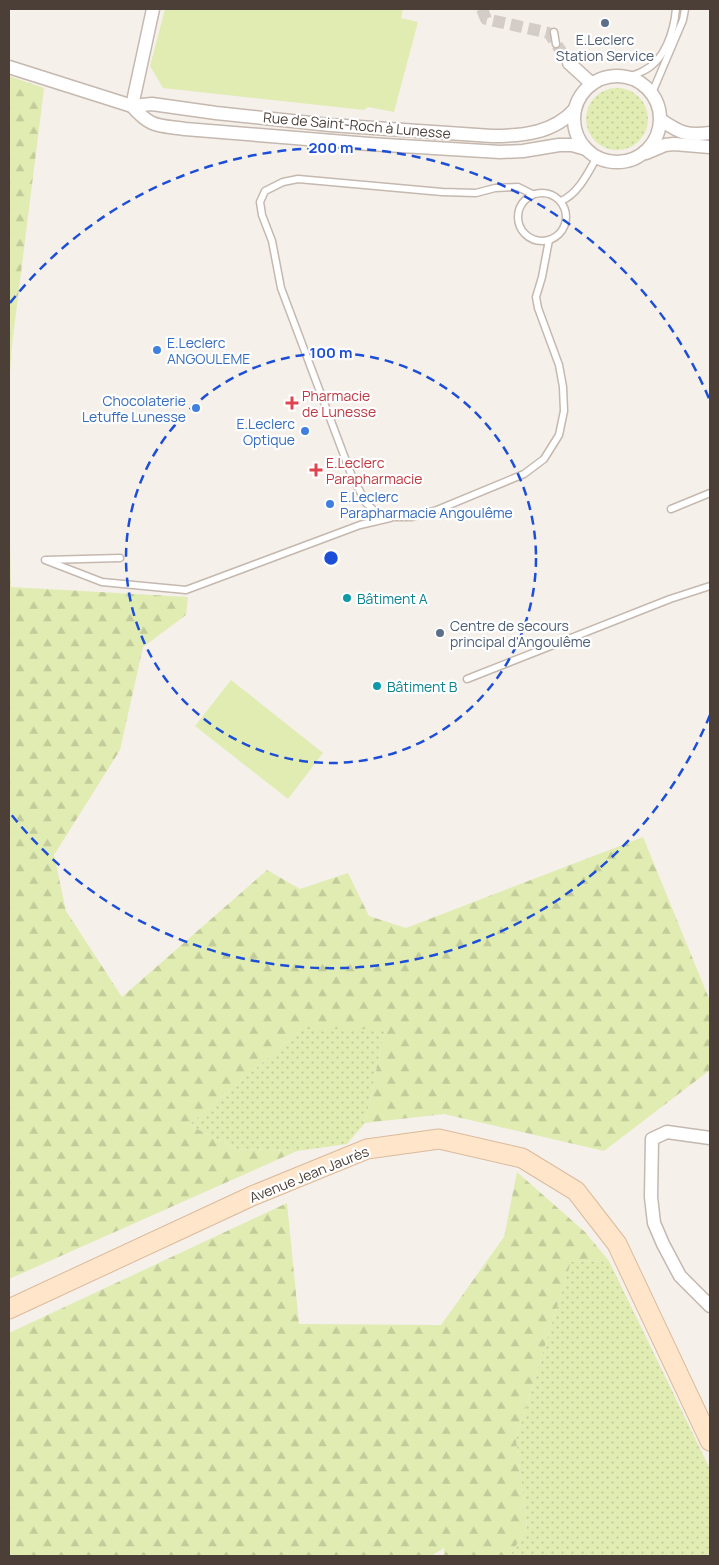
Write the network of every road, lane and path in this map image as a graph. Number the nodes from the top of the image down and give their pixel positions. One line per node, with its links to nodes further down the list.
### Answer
1 (154, 9): 11 (street)
2 (684, 9): 10 (lane)
3 (675, 10): 8 (lane)
4 (554, 32): 5 (lane)
5 (556, 44)
6 (568, 63): 9 (street)
7 (9, 67): 11 (street, Rue de Saint-Roch à Lunesse)
8 (628, 77): 9 (street); 10 (street)
9 (592, 84): 12 (street)
10 (652, 93): 13 (street)
11 (132, 106): 12 (street, Rue de Saint-Roch à Lunesse); 16 (street, Rue de Saint-Roch à Lunesse)
12 (575, 109): 16 (street)
13 (661, 120): 14 (street); 17 (street)
14 (710, 132)
15 (710, 147): 17 (street)
16 (592, 153): 17 (street); 19 (lane)
17 (641, 155)
18 (532, 194): 19 (lane); 20 (lane); 23 (lane)
19 (561, 202): 20 (lane)
20 (549, 240): 23 (lane)
21 (710, 494): 22 (lane)
22 (671, 509)
23 (392, 518): 24 (lane)
24 (120, 558)
25 (710, 586): 26 (lane)
26 (467, 679)
27 (710, 1138): 28 (street)
28 (710, 1306)
29 (9, 1308): 30 (main road, Avenue Jean Jaurès)
30 (710, 1442)

